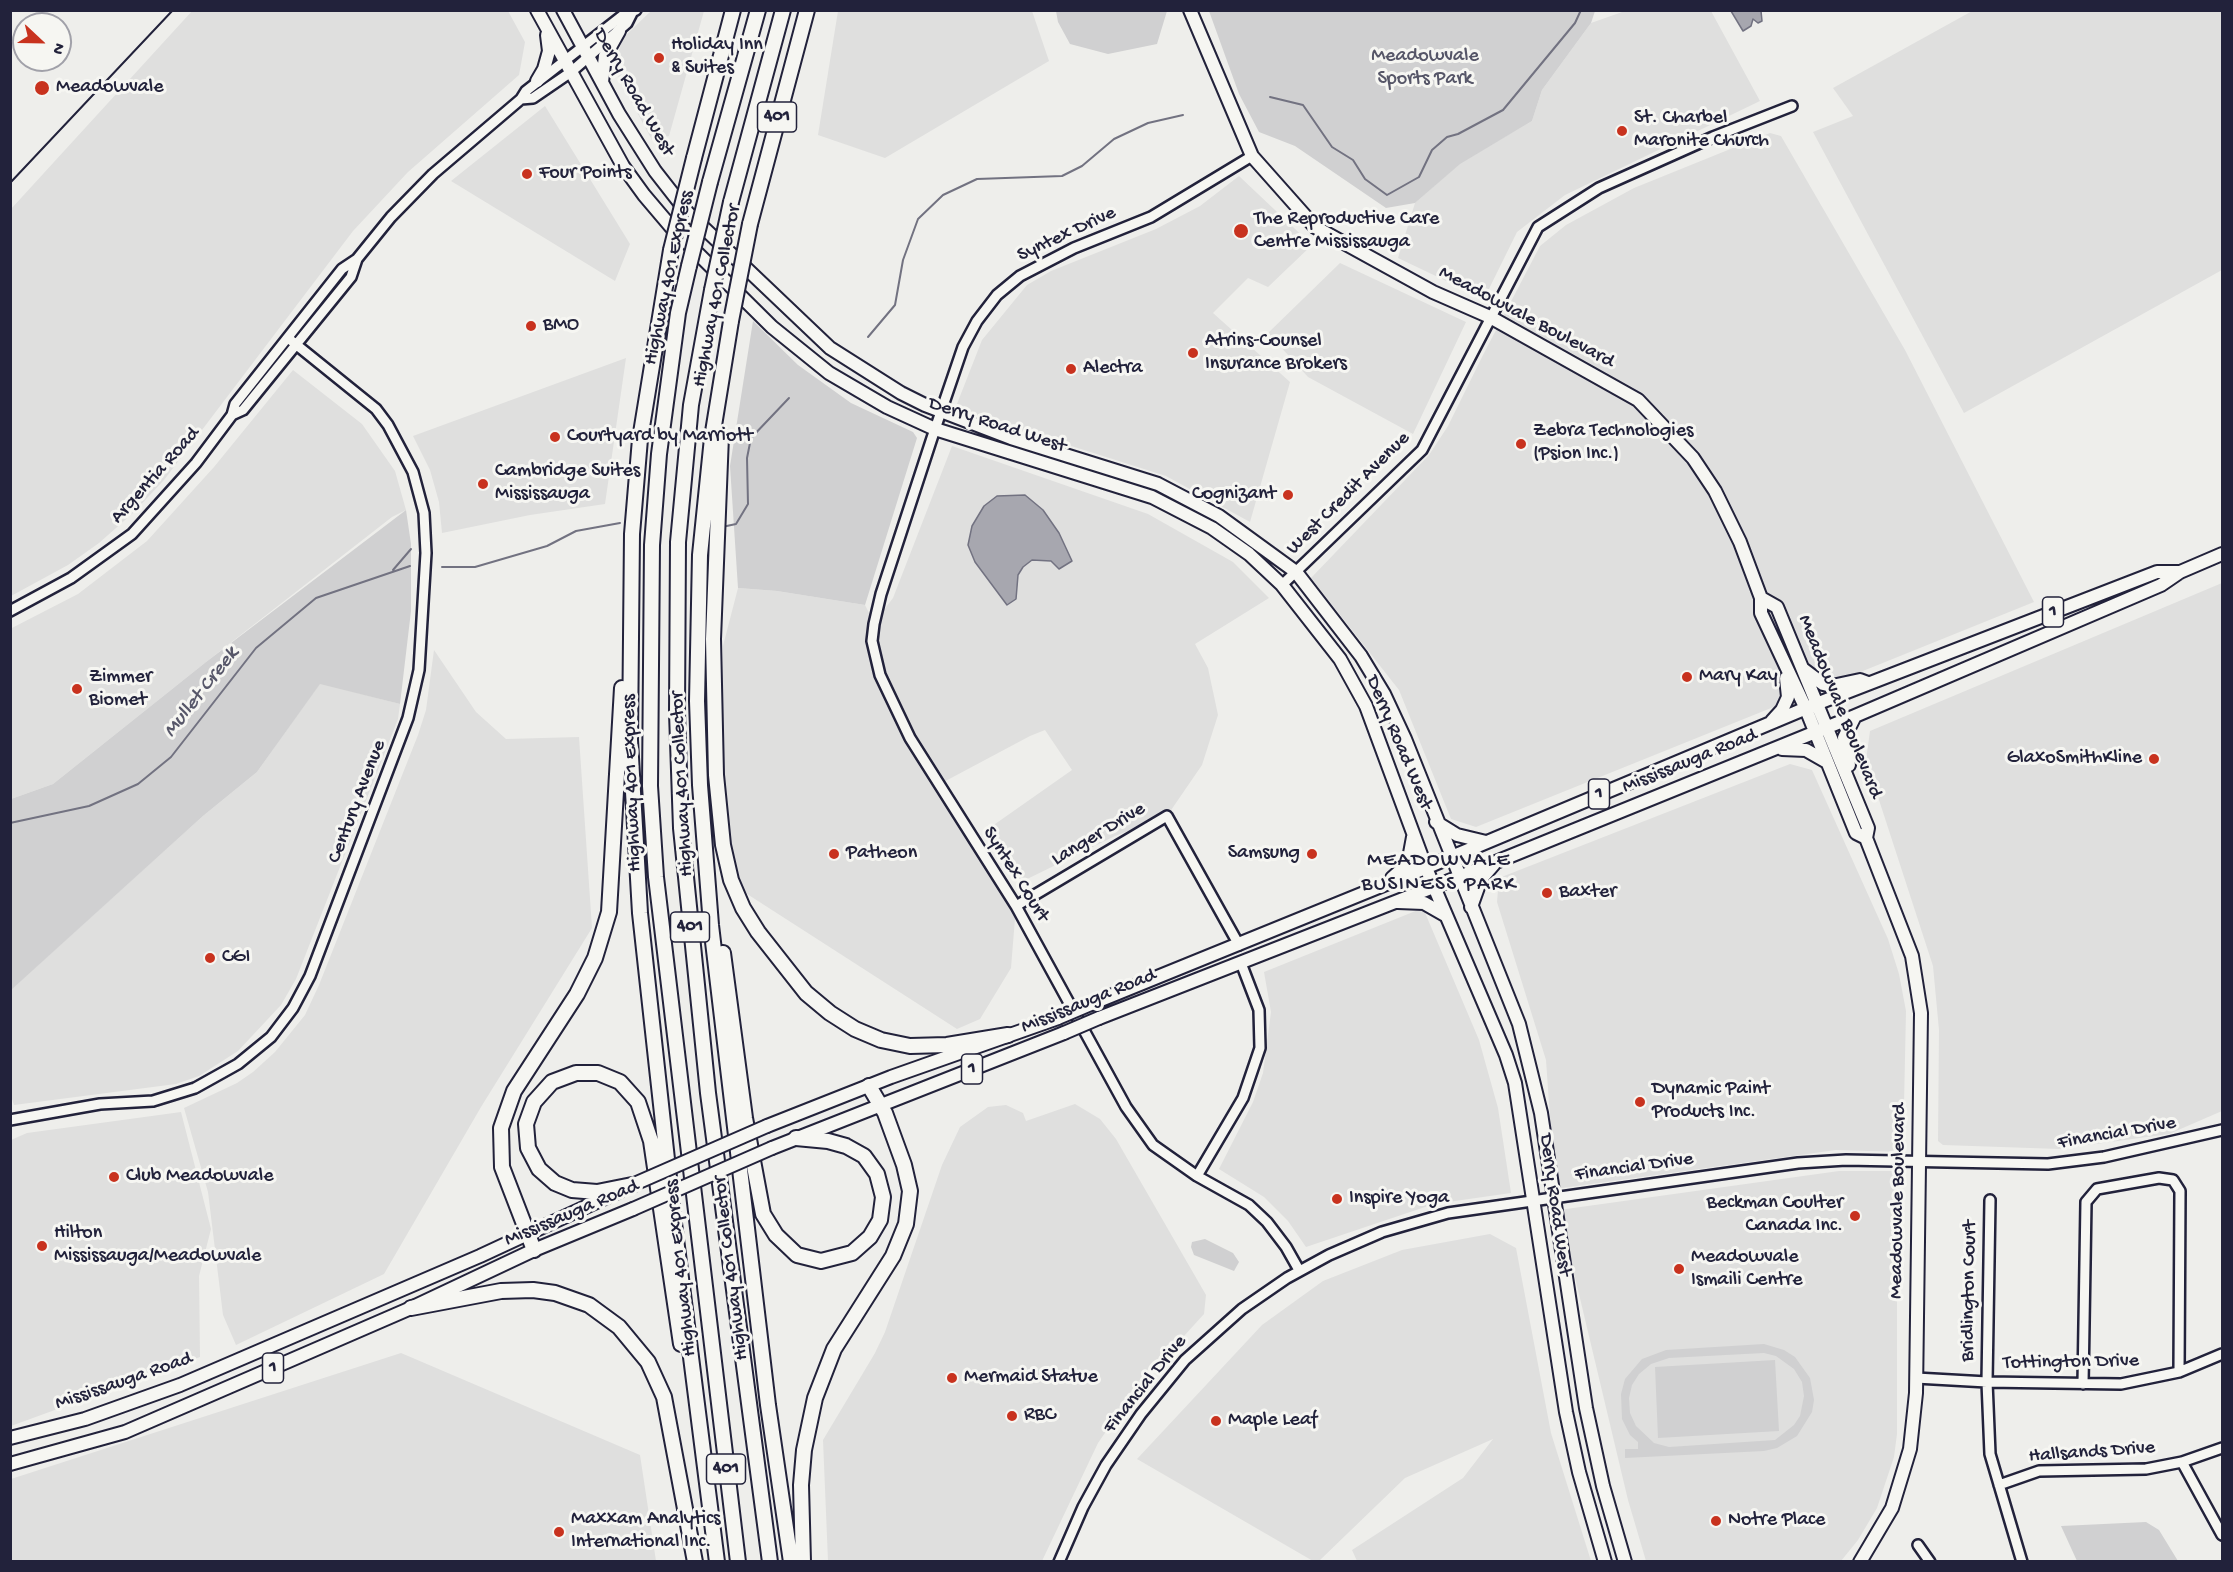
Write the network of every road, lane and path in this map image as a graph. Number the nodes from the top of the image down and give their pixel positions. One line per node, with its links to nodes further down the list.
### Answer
1 (537, 10): 9 (main road, Derry Road West)
2 (563, 10): 11 (main road, Derry Road West)
3 (732, 10): 27 (highway, 401, bridge)
4 (758, 10): 88 (highway, Highway 401 Express / 401, bridge)
5 (783, 10): 89 (highway, 401, bridge)
6 (807, 10): 20 (highway, Highway 401 Collector / 401, bridge)
7 (1190, 10): 17 (main road, Meadowvale Boulevard)
8 (634, 12): 10 (street, Argentia Road); 11 (street, Argentia Road)
9 (546, 28): 12 (main road, Derry Road West); 13 (main road)
10 (619, 31): 11 (street, Argentia Road); 14 (main road)
11 (586, 51): 12 (street, Argentia Road); 14 (main road, Derry Road West)
12 (568, 67): 13 (street, Argentia Road); 15 (street, Argentia Road); 22 (main road, Derry Road West)
13 (537, 81): 15 (street, Argentia Road)
14 (602, 83): 21 (main road, Derry Road West)
15 (521, 99): 19 (street, Argentia Road)
16 (1792, 106): 18 (street, West Credit Avenue)
17 (1252, 156): 18 (main road, Meadowvale Boulevard); 21 (street, Syntex Drive)
18 (1490, 317): 24 (street, West Credit Avenue); 28 (main road, Meadowvale Boulevard)
19 (292, 340): 29 (street, Argentia Road); 60 (street, Century Avenue)
20 (722, 368): 41 (highway, Highway 401 Collector / 401); 57 (highway)
21 (941, 411): 22 (street, Syntex Drive); 24 (main road, Derry Road West)
22 (935, 429): 26 (main road, Derry Road West); 52 (street, Syntex Court)
23 (2223, 554): 25 (main road, Mississauga Road / 1)
24 (1296, 572): 26 (street, West Credit Avenue); 40 (main road, Derry Road West)
25 (2180, 572): 32 (main road, Mississauga Road / 1); 34 (main road, Mississauga Road / 1)
26 (1282, 585): 42 (main road, Derry Road West)
27 (630, 596): 69 (highway); 80 (highway, 401)
28 (1761, 598): 30 (main road, Meadowvale Boulevard); 31 (main road, Meadowvale Boulevard)
29 (10, 611)
30 (1785, 665): 33 (main road, Meadowvale Boulevard); 35 (main road)
31 (1802, 668): 32 (main road); 33 (main road, Meadowvale Boulevard)
32 (1869, 684): 33 (main road, Mississauga Road / 1)
33 (1811, 706): 35 (main road, Mississauga Road / 1); 36 (main road, Meadowvale Boulevard)
34 (1855, 716): 36 (main road, Mississauga Road / 1); 39 (main road)
35 (1769, 724): 44 (main road, Mississauga Road / 1)
36 (1820, 729): 37 (main road, Mississauga Road / 1); 38 (main road, Meadowvale Boulevard); 39 (main road, Meadowvale Boulevard)
37 (1775, 748): 38 (main road); 46 (main road, Mississauga Road / 1)
38 (1828, 763): 43 (main road, Meadowvale Boulevard)
39 (1848, 780): 43 (main road, Meadowvale Boulevard)
40 (1436, 822): 44 (main road); 45 (main road, Derry Road West)
41 (703, 825): 62 (highway); 90 (highway, Highway 401 Collector / 401)
42 (1414, 832): 47 (main road, Derry Road West); 50 (main road)
43 (1866, 838): 63 (main road, Meadowvale Boulevard)
44 (1486, 842): 45 (main road, Mississauga Road / 1)
45 (1450, 856): 47 (main road, Mississauga Road / 1); 48 (main road, Derry Road West)
46 (1497, 861): 48 (main road, Mississauga Road / 1); 53 (main road)
47 (1426, 868): 49 (main road, Derry Road West); 50 (main road, Mississauga Road / 1)
48 (1459, 877): 49 (main road, Mississauga Road / 1); 53 (main road, Derry Road West)
49 (1434, 885): 51 (main road, Mississauga Road / 1); 54 (main road, Derry Road West)
50 (1375, 889): 55 (main road, Mississauga Road / 1)
51 (1394, 902): 54 (main road); 56 (main road, Mississauga Road / 1)
52 (1016, 906): 55 (street, Langer Drive); 64 (street, Syntex Court)
53 (1471, 907): 66 (main road, Derry Road West)
54 (1446, 916): 67 (main road, Derry Road West)
55 (1239, 945): 57 (main road, Mississauga Road / 1, bridge)
56 (1241, 963): 59 (main road, Mississauga Road / 1, bridge); 64 (street)
57 (1008, 1035): 58 (main road, Mississauga Road / 1)
58 (869, 1086): 59 (highway); 65 (main road, Mississauga Road / 1, bridge)
59 (881, 1105): 62 (main road, Mississauga Road / 1); 91 (highway)
60 (10, 1120)
61 (2223, 1130): 63 (street, Financial Drive)
62 (796, 1138): 70 (main road, Mississauga Road / 1, bridge)
63 (1919, 1162): 66 (street, Financial Drive); 75 (main road, Meadowvale Boulevard)
64 (1197, 1176): 71 (street, Syntex Court)
65 (632, 1185): 69 (main road, Mississauga Road / 1); 80 (highway)
66 (1552, 1198): 67 (street, Financial Drive); 94 (main road, Derry Road West)
67 (1534, 1200): 71 (street, Financial Drive); 93 (main road, Derry Road West)
68 (1990, 1200): 76 (street, Bridlington Court)
69 (526, 1234): 70 (highway); 78 (main road, Mississauga Road / 1)
70 (534, 1250): 72 (main road, Mississauga Road / 1)
71 (1299, 1270): 92 (street, Financial Drive)
72 (411, 1308): 82 (main road, Mississauga Road / 1); 86 (highway)
73 (2223, 1354): 74 (street, Tottington Drive)
74 (2179, 1372): 77 (street, Tottington Drive); 77 (street)
75 (1916, 1377): 76 (street, Tottington Drive); 95 (main road, Meadowvale Boulevard)
76 (1987, 1382): 77 (street, Tottington Drive); 83 (street, Bridlington Court)
77 (2083, 1384)
78 (10, 1438)
79 (2223, 1448): 81 (street, Hallsands Drive)
80 (705, 1461): 87 (highway, 401)
81 (2182, 1462): 83 (street, Hallsands Drive); 84 (street)
82 (10, 1464)
83 (1999, 1485): 97 (street, Bridlington Court)
84 (2223, 1534)
85 (1918, 1545): 96 (street)
86 (695, 1562)
87 (717, 1562)
88 (738, 1562)
89 (770, 1562)
90 (791, 1562)
91 (803, 1562)
92 (1059, 1562)
93 (1605, 1562)
94 (1625, 1562)
95 (1860, 1562)
96 (1930, 1562)
97 (2022, 1562)

